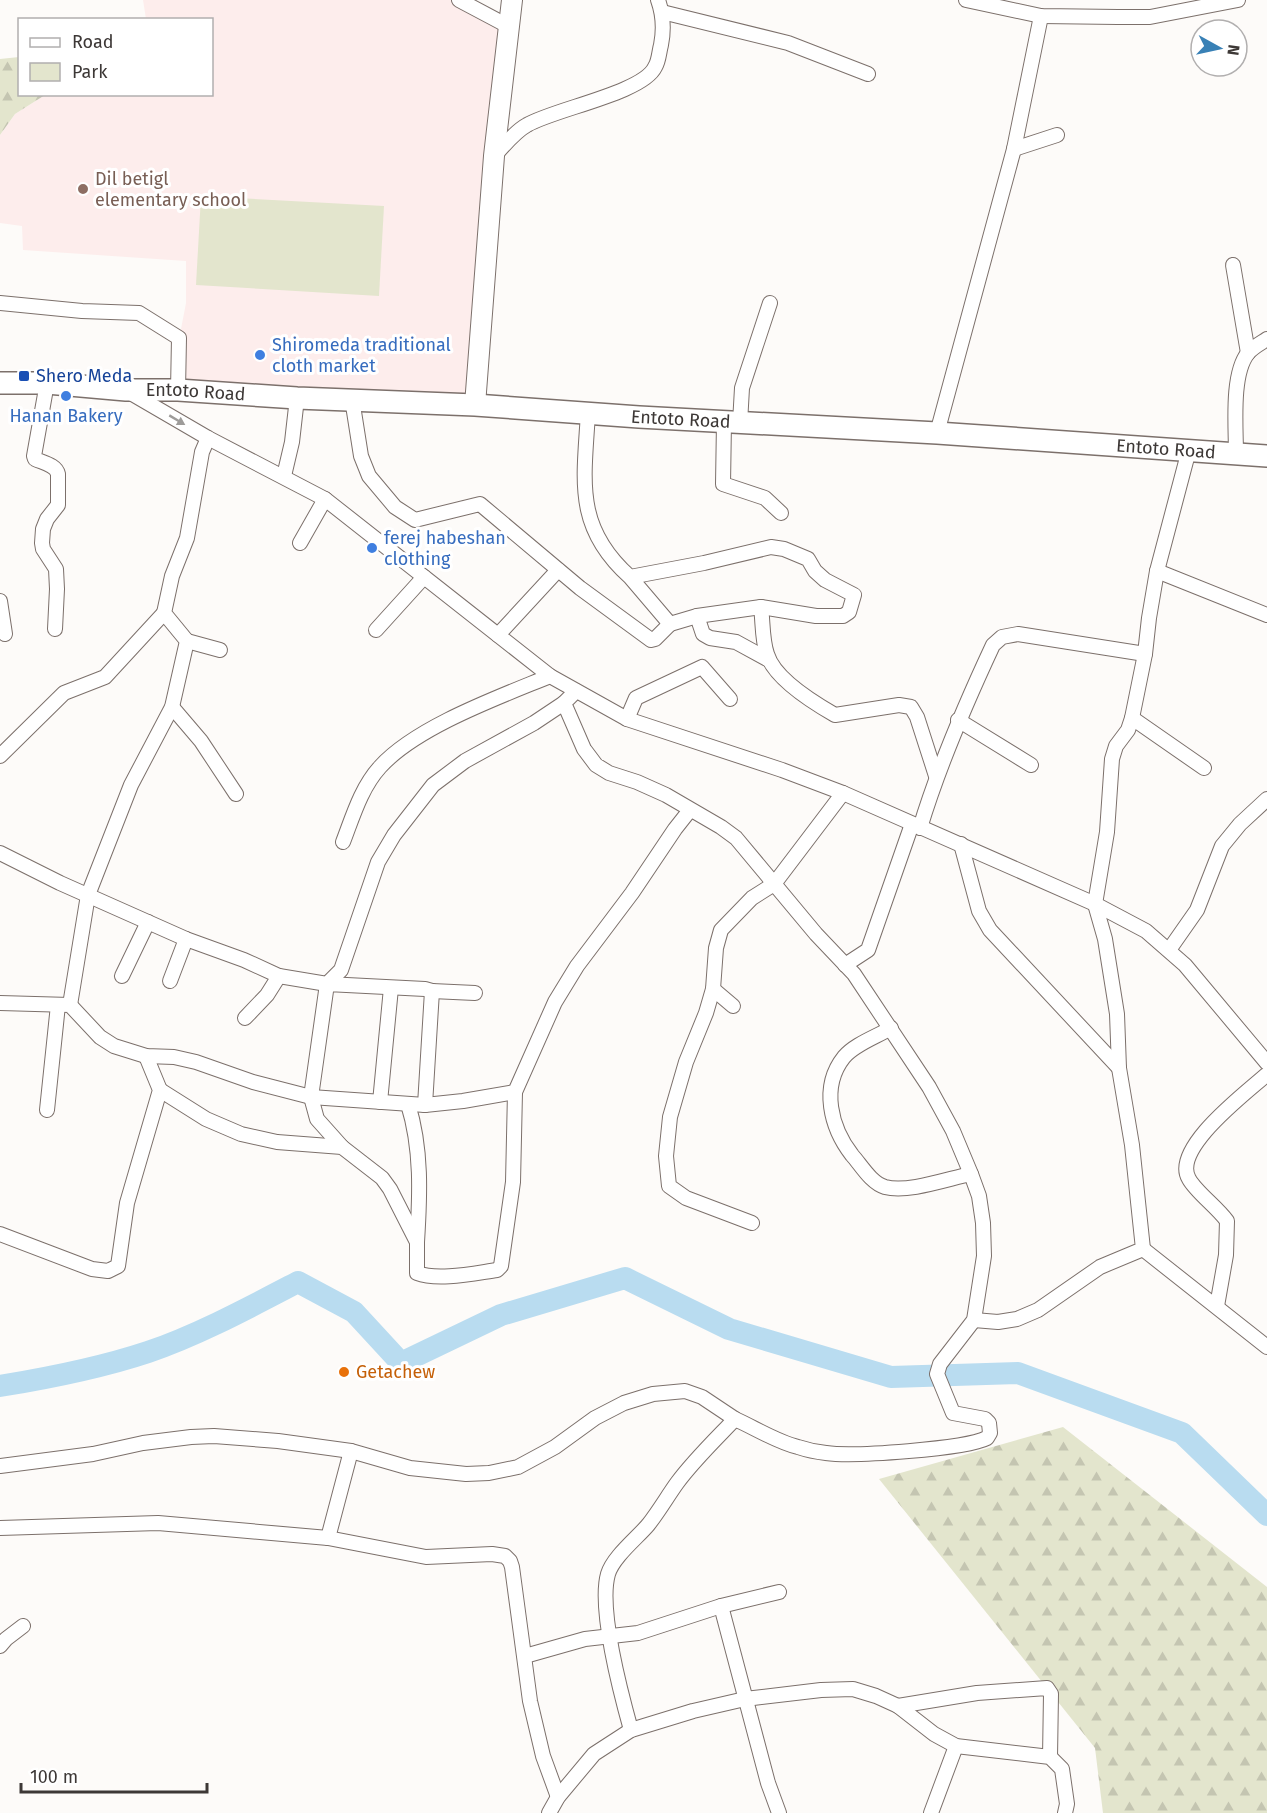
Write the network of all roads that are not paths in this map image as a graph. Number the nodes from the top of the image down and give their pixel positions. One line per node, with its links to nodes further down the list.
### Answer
1 (459, 0): 7 (street)
2 (512, 0): 7 (street)
3 (966, 0): 6 (street)
4 (1238, 0): 6 (street)
5 (660, 6): 8 (street); 11 (street)
6 (1041, 16): 10 (street)
7 (508, 26): 11 (street)
8 (868, 74)
9 (1058, 135): 10 (street)
10 (1014, 149): 26 (street)
11 (494, 156): 23 (street)
12 (1233, 265): 16 (street)
13 (0, 303): 20 (street)
14 (770, 303): 25 (street)
15 (1267, 339): 16 (street)
16 (1248, 353): 29 (street)
17 (0, 383): 18 (main road, Entoto Road)
18 (47, 383): 19 (main road, Entoto Road); 45 (street)
19 (126, 390): 20 (main road, Entoto Road); 27 (street, one-way to 27)
20 (178, 390): 21 (main road, Entoto Road)
21 (297, 398): 22 (main road, Entoto Road); 31 (street)
22 (352, 399): 23 (main road, Entoto Road); 35 (street)
23 (475, 405): 24 (main road, Entoto Road)
24 (588, 413): 25 (main road, Entoto Road); 38 (street)
25 (732, 423): 26 (main road, Entoto Road); 33 (street)
26 (937, 433): 28 (main road, Entoto Road)
27 (208, 438): 31 (street); 41 (street)
28 (1189, 450): 29 (main road, Entoto Road); 36 (street)
29 (1236, 454): 30 (main road, Entoto Road)
30 (1267, 456)
31 (284, 476): 32 (street)
32 (325, 499): 34 (street); 37 (street)
33 (781, 513)
34 (300, 543)
35 (558, 570): 44 (street); 48 (street)
36 (1157, 571): 42 (street); 51 (street)
37 (424, 577): 46 (street); 48 (street)
38 (630, 577): 40 (street); 44 (street)
39 (0, 601): 47 (street)
40 (761, 608): 43 (street); 52 (street)
41 (164, 613): 49 (street); 61 (street)
42 (1267, 615)
43 (697, 616): 44 (street); 52 (street)
44 (670, 624)
45 (55, 629)
46 (376, 630)
47 (5, 634)
48 (498, 635): 53 (street)
49 (187, 641): 50 (street); 57 (street)
50 (220, 650)
51 (1145, 654): 58 (street); 60 (street)
52 (769, 660): 64 (street)
53 (550, 676): 54 (street); 70 (street)
54 (576, 691): 56 (street); 59 (street)
55 (730, 699): 59 (street)
56 (564, 703): 68 (street); 83 (street)
57 (172, 707): 66 (street); 74 (street)
58 (1132, 718): 63 (street); 75 (street)
59 (627, 719): 65 (street)
60 (958, 720): 62 (street); 64 (street)
61 (0, 756)
62 (1031, 765)
63 (1204, 768)
64 (936, 776): 69 (street)
65 (843, 793): 69 (street); 73 (street)
66 (236, 794)
67 (1267, 799): 78 (street)
68 (690, 810): 73 (street); 97 (street)
69 (916, 826): 71 (street); 79 (street)
70 (344, 842)
71 (961, 844): 75 (street); 94 (street)
72 (0, 853): 74 (street)
73 (774, 884): 79 (street); 85 (street)
74 (88, 895): 76 (street); 89 (street)
75 (1095, 904): 78 (street); 94 (street)
76 (148, 922): 77 (street); 80 (street)
77 (186, 939): 81 (street); 82 (street)
78 (1169, 950): 95 (street)
79 (845, 965): 92 (street)
80 (122, 976)
81 (279, 976): 83 (street); 91 (street)
82 (170, 981)
83 (327, 984): 84 (street); 98 (street)
84 (391, 988): 86 (street); 99 (street)
85 (713, 989): 90 (street); 105 (street)
86 (432, 991): 87 (street); 101 (street)
87 (475, 993)
88 (0, 1003): 89 (street)
89 (64, 1005): 93 (street); 102 (street)
90 (733, 1005)
91 (245, 1018)
92 (891, 1028): 104 (street); 104 (street)
93 (146, 1056): 96 (street); 98 (street)
94 (1119, 1068): 108 (street)
95 (1266, 1069): 109 (street)
96 (160, 1090): 103 (street); 106 (street)
97 (514, 1092): 101 (street); 107 (street)
98 (310, 1097): 99 (street); 103 (street)
99 (380, 1102): 100 (street)
100 (408, 1104): 101 (street); 107 (street)
101 (425, 1105)
102 (47, 1110)
103 (342, 1147): 107 (street)
104 (971, 1174): 110 (street)
105 (752, 1223)
106 (0, 1234)
107 (417, 1242)
108 (1143, 1249): 109 (street); 110 (street)
109 (1217, 1306): 111 (street)
110 (974, 1320): 112 (street)
111 (1267, 1347)
112 (735, 1419): 113 (street); 120 (street)
113 (351, 1451): 114 (street); 116 (street)
114 (0, 1466)
115 (0, 1528): 116 (street)
116 (328, 1538): 122 (street)
117 (779, 1592): 118 (street)
118 (722, 1606): 120 (street); 123 (street)
119 (23, 1626): 121 (street)
120 (610, 1636): 122 (street); 125 (street)
121 (0, 1646)
122 (525, 1656): 128 (street)
123 (745, 1699): 124 (street); 125 (street); 130 (street)
124 (898, 1706): 126 (street); 127 (street)
125 (631, 1730): 128 (street)
126 (956, 1746): 127 (street); 131 (street)
127 (1050, 1757): 132 (street)
128 (558, 1797): 129 (street)
129 (549, 1813)
130 (779, 1813)
131 (931, 1813)
132 (1065, 1813)

